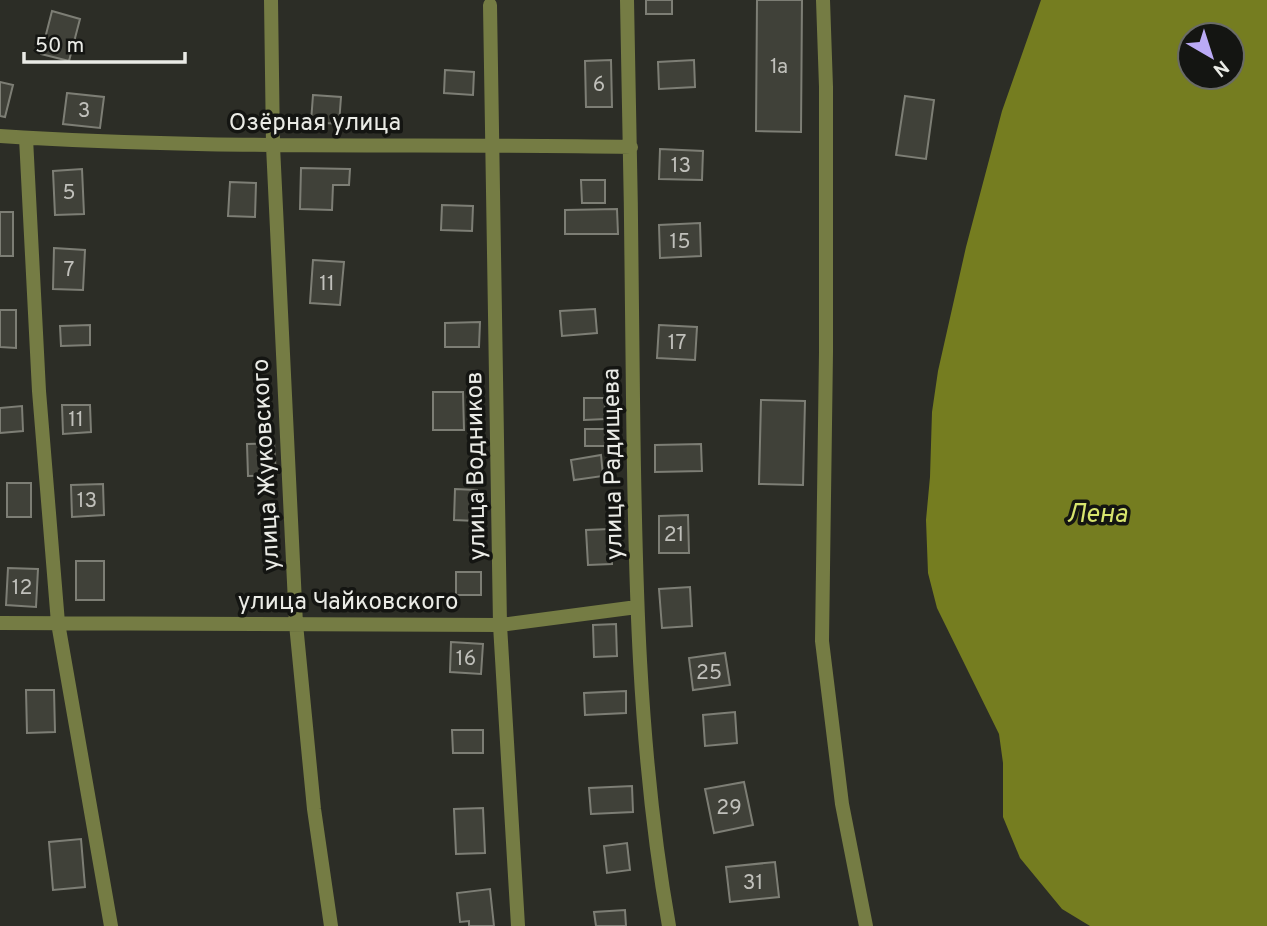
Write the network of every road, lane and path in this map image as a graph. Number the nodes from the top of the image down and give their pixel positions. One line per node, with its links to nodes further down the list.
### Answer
1 (271, 0): 8 (street, улица Жуковского)
2 (627, 0): 9 (street, улица Радищева)
3 (822, 0): 19 (street)
4 (489, 5): 7 (street, улица Водников)
5 (0, 136): 6 (street, Озёрная улица)
6 (26, 138): 8 (street, Озёрная улица); 12 (street)
7 (492, 144): 8 (street, Озёрная улица); 9 (street, Озёрная улица); 14 (street, улица Водников)
8 (273, 146): 13 (street, улица Жуковского)
9 (631, 147): 10 (street, улица Радищева)
10 (637, 607): 14 (street, улица Чайковского); 18 (street, улица Радищева)
11 (0, 623): 12 (street, улица Чайковского)
12 (58, 623): 13 (street, улица Чайковского); 15 (street)
13 (296, 624): 14 (street, улица Чайковского); 16 (street, улица Жуковского)
14 (500, 625): 17 (street, улица Водников)
15 (111, 926)
16 (331, 926)
17 (518, 926)
18 (669, 926)
19 (866, 926)

